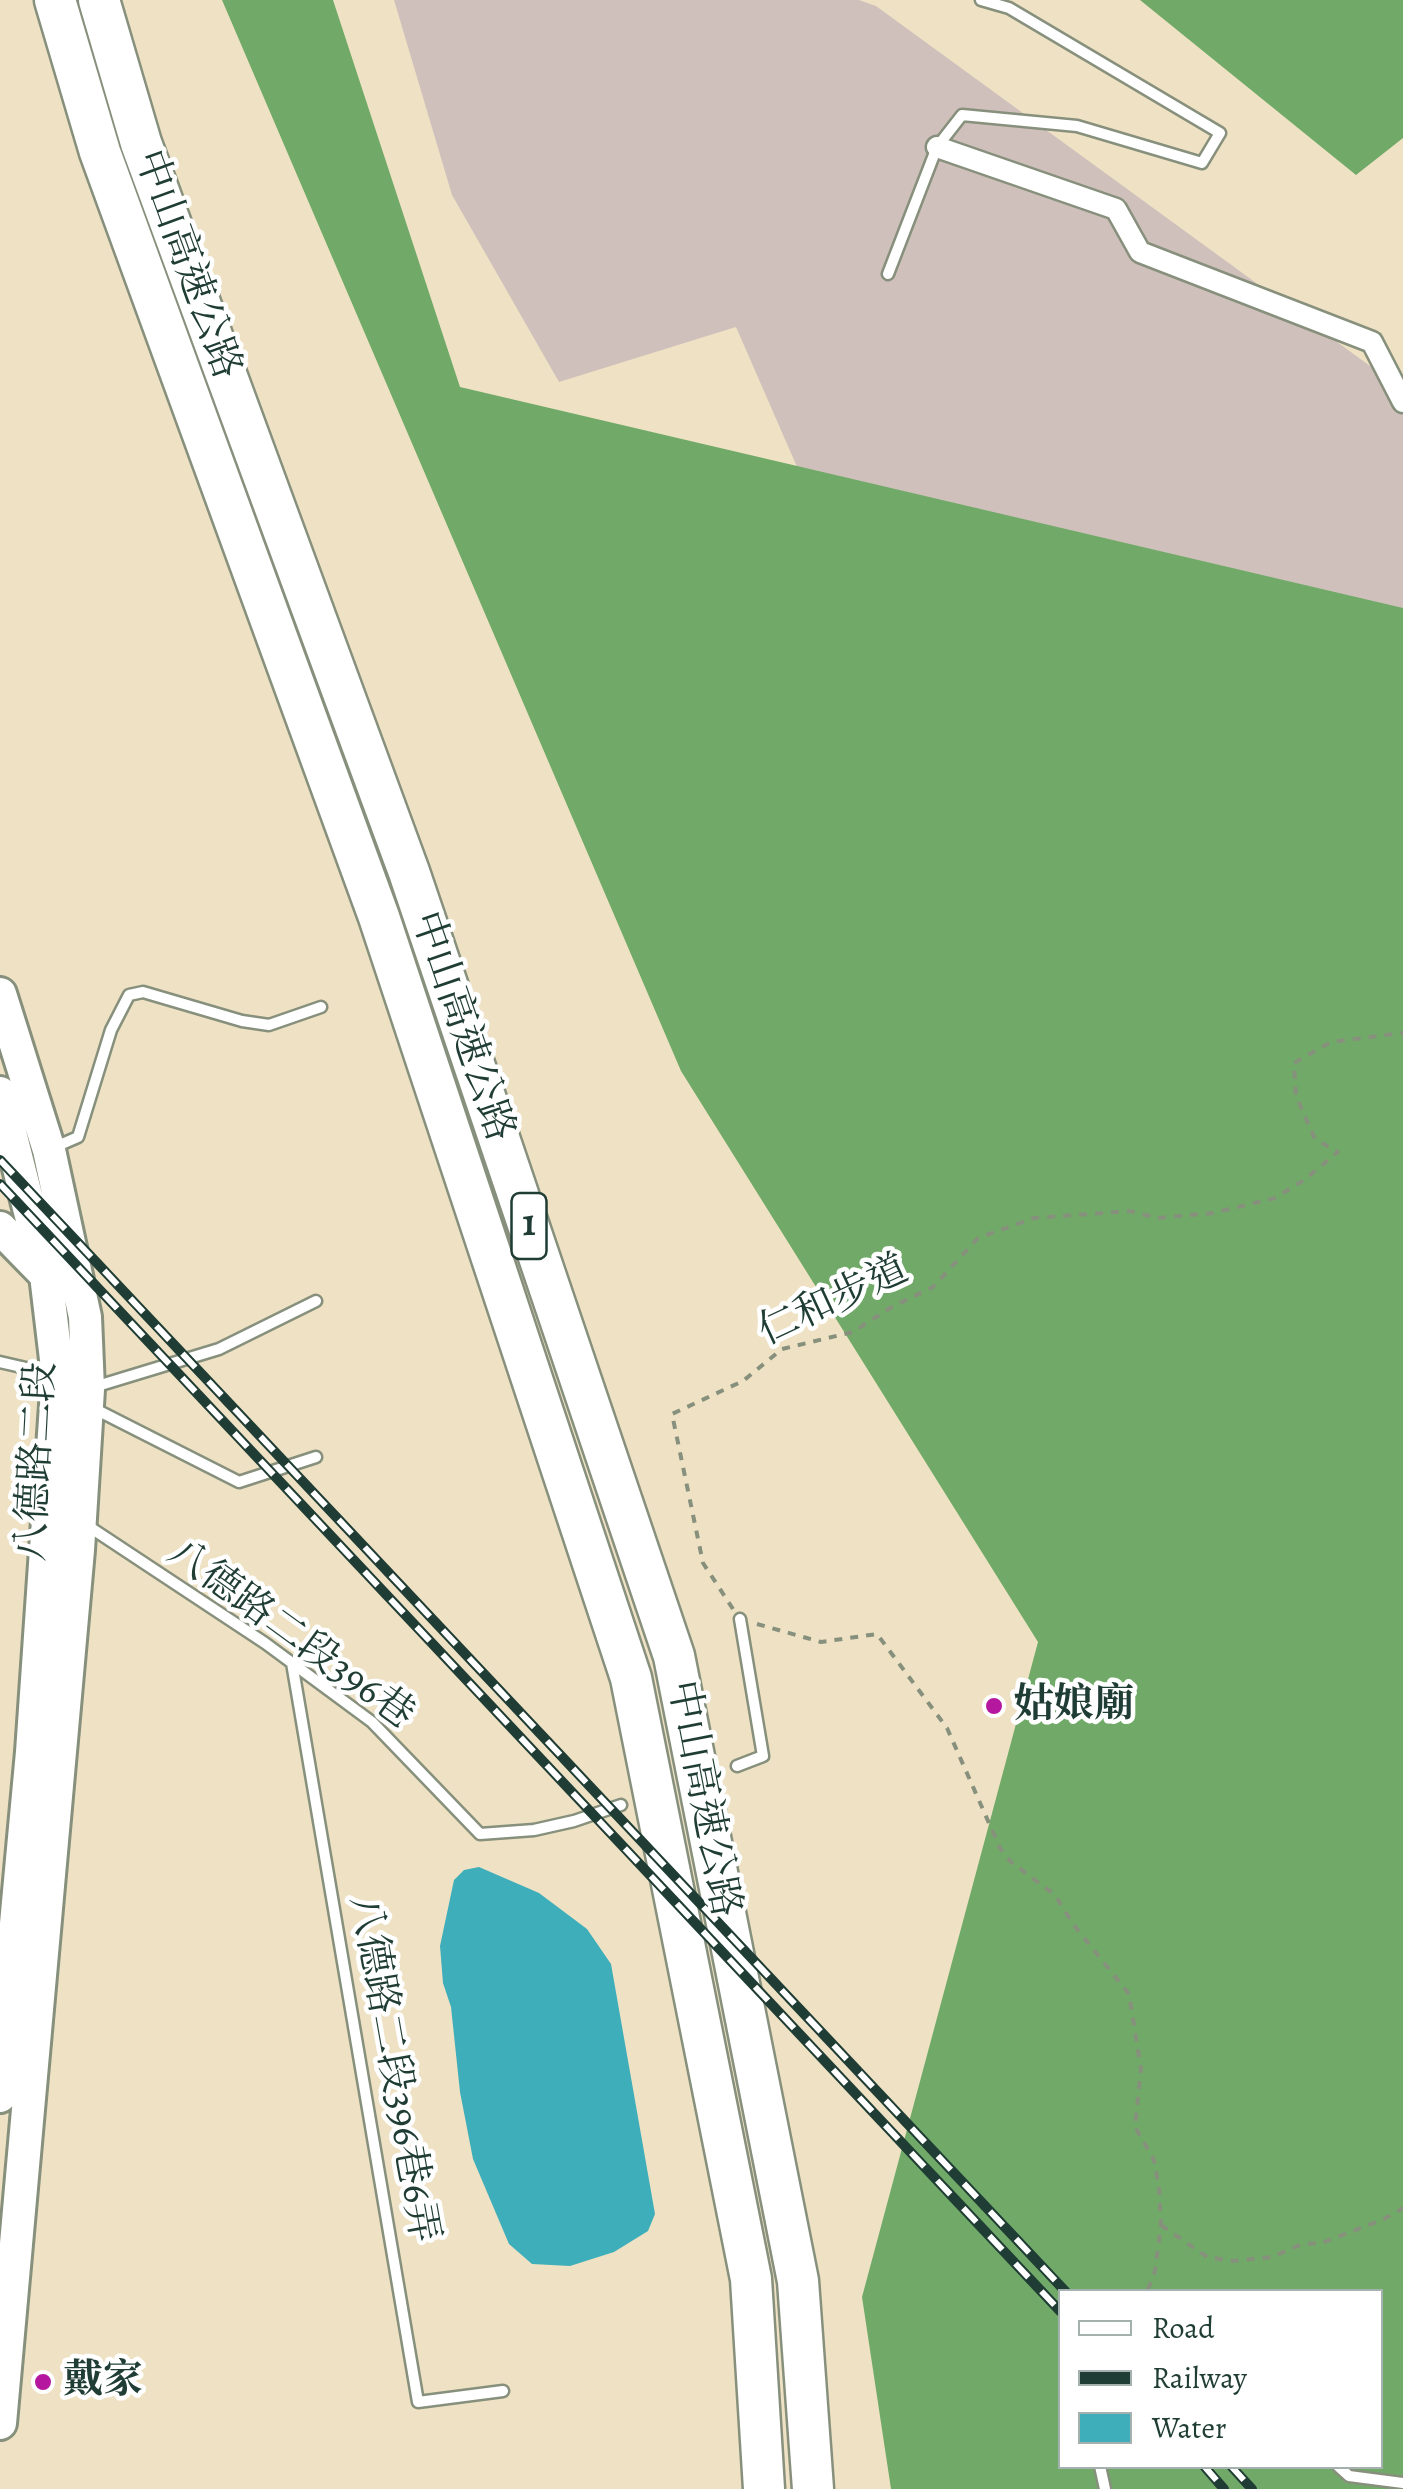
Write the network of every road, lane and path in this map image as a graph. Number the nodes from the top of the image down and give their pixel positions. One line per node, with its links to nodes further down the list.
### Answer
1 (54, 0): 33 (highway, 中山高速公路 / 1)
2 (98, 0): 34 (highway, 中山高速公路 / 1)
3 (981, 0): 4 (lane)
4 (937, 147): 5 (lane); 6 (street)
5 (888, 274)
6 (1403, 402)
7 (0, 994): 10 (main road, 八德路二段)
8 (321, 1007): 11 (lane)
9 (1403, 1033): 20 (path, 仁和步道)
10 (9, 1074): 11 (main road, 八德路二段); 14 (main road, 八德路二段)
11 (50, 1150): 17 (main road, 八德路二段)
12 (0, 1228): 14 (main road)
13 (0, 1247): 14 (lane)
14 (46, 1275): 17 (main road, 八德路二段)
15 (316, 1300): 17 (lane)
16 (0, 1362): 17 (lane)
17 (78, 1390): 18 (lane); 19 (main road, 八德路二段); 22 (main road, 八德路二段)
18 (316, 1457)
19 (80, 1520): 21 (lane, 八德路二段396巷); 22 (main road, 八德路二段)
20 (740, 1619): 23 (lane); 27 (path)
21 (292, 1663): 24 (lane, 八德路二段396巷); 29 (lane, 八德路二段396巷6弄)
22 (45, 1752): 25 (main road, 八德路二段); 30 (main road, 八德路二段)
23 (737, 1766)
24 (621, 1804)
25 (0, 2096)
26 (1403, 2208): 27 (path)
27 (1160, 2225): 28 (path)
28 (1148, 2289)
29 (503, 2391)
30 (0, 2423)
31 (1341, 2469): 32 (lane)
32 (1403, 2483)
33 (764, 2489)
34 (813, 2489)

